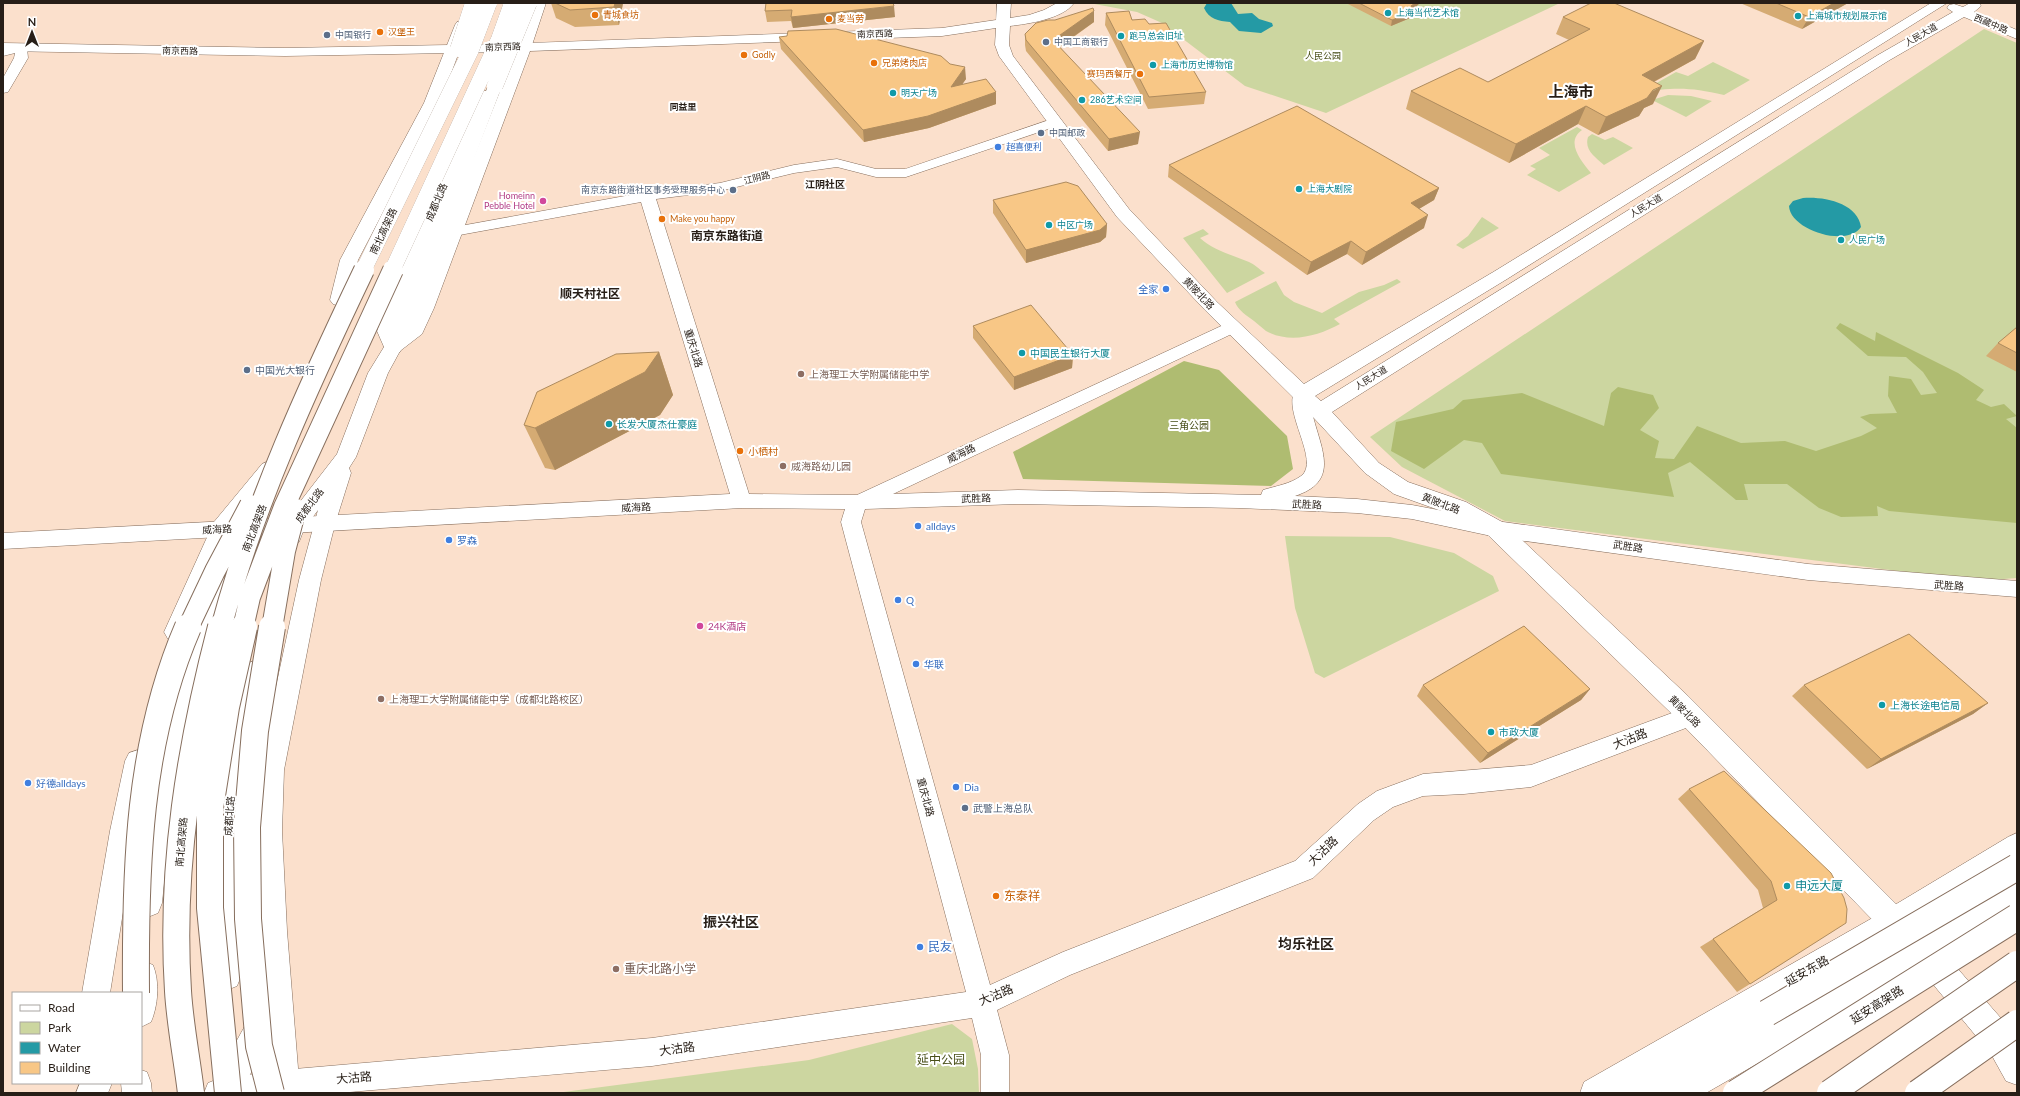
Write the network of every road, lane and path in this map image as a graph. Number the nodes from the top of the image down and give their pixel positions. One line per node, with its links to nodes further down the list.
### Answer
1 (512, 3): 9 (main road, 南北高架路, bridge)
2 (539, 3): 16 (main road)
3 (1004, 3): 10 (main road, 黄陂北路)
4 (1054, 3): 10 (main road, 南京西路)
5 (1067, 3): 10 (main road, 南京西路)
6 (1941, 3): 8 (main road, 西藏中路); 28 (main road, 人民大道)
7 (525, 7): 9 (main road, bridge); 27 (main road, bridge)
8 (1968, 7): 11 (main road, 西藏中路); 12 (main road, 西藏中路); 29 (main road, 人民大道)
9 (481, 16): 15 (main road, 南京西路); 15 (main road); 15 (main road); 16 (main road, 南京西路); 18 (main road, 成都北路); 25 (main road, bridge); 30 (main road, 南北高架路, bridge); 31 (main road, 南北高架路, bridge)
10 (1003, 24): 16 (main road, 南京西路); 22 (main road, 黄陂北路)
11 (2017, 24)
12 (2017, 35)
13 (3, 47): 14 (main road, 南京西路)
14 (21, 48): 15 (main road, 南京西路); 17 (street); 20 (street)
15 (460, 48): 19 (main road); 21 (main road)
16 (524, 49): 18 (main road); 24 (main road)
17 (3, 52)
18 (495, 67): 27 (main road, 成都北路)
19 (452, 80): 21 (main road); 25 (main road)
20 (3, 89)
21 (432, 103): 25 (main road)
22 (1055, 122): 23 (street, 江阴路); 26 (main road, 黄陂北路)
23 (647, 196): 24 (street, 江阴路); 34 (street, 重庆北路)
24 (454, 231): 27 (main road)
25 (339, 300): 33 (main road)
26 (1232, 328): 28 (main road, 黄陂北路); 36 (street, 威海路)
27 (393, 347): 32 (main road, 成都北路)
28 (1301, 394): 29 (main road, 黄陂北路); 35 (street, 武胜路)
29 (1319, 411): 41 (main road, 黄陂北路)
30 (291, 431): 60 (main road, bridge); 71 (main road, 南北高架路, bridge)
31 (312, 448): 68 (main road, 南北高架路, bridge); 69 (main road, bridge)
32 (346, 457): 37 (main road); 38 (main road, 成都北路)
33 (269, 469): 39 (main road); 40 (main road)
34 (742, 501): 36 (street, 威海路); 37 (street, 威海路)
35 (1239, 501): 36 (street, 武胜路); 41 (street, 武胜路)
36 (857, 502): 63 (street, 重庆北路)
37 (324, 524): 38 (street, 威海路); 47 (main road)
38 (294, 526): 40 (street, 威海路); 49 (main road, 成都北路)
39 (222, 528): 40 (street, 威海路); 42 (street, 威海路); 45 (main road)
40 (248, 528): 43 (main road)
41 (1496, 529): 44 (street, 武胜路); 46 (main road, 黄陂北路)
42 (3, 541)
43 (224, 584): 45 (main road); 52 (main road)
44 (2017, 589)
45 (164, 662): 48 (main road)
46 (1691, 716): 55 (main road, 黄陂北路); 63 (street, 大沽路)
47 (270, 789): 49 (main road); 61 (main road)
48 (123, 831): 52 (main road); 59 (main road)
49 (227, 843): 68 (main road, 成都北路)
50 (2017, 846): 55 (main road, 延安东路)
51 (2017, 867): 74 (main road, bridge)
52 (151, 873): 62 (main road)
53 (2017, 892): 56 (main road)
54 (2017, 917): 76 (main road, 延安高架路, bridge)
55 (1893, 922): 56 (main road, 黄陂北路); 73 (main road, 延安东路)
56 (1924, 952): 64 (main road, 黄陂北路); 75 (main road)
57 (2017, 964): 77 (main road, bridge)
58 (2017, 974): 64 (main road)
59 (96, 992)
60 (136, 992)
61 (278, 995): 68 (main road); 69 (main road)
62 (142, 996)
63 (982, 1003): 69 (street, 大沽路); 72 (street, 重庆北路)
64 (1969, 1004): 65 (main road, 黄陂北路); 78 (main road)
65 (2012, 1033): 66 (main road, 黄陂北路); 79 (main road, bridge); 80 (main road)
66 (2017, 1070)
67 (96, 1084): 70 (main road)
68 (231, 1088): 69 (street, 大沽路)
69 (280, 1090)
70 (91, 1093)
71 (191, 1093)
72 (995, 1093)
73 (1595, 1093)
74 (1631, 1093)
75 (1676, 1093)
76 (1736, 1093)
77 (1830, 1093)
78 (1839, 1093)
79 (1918, 1093)
80 (1938, 1093)

